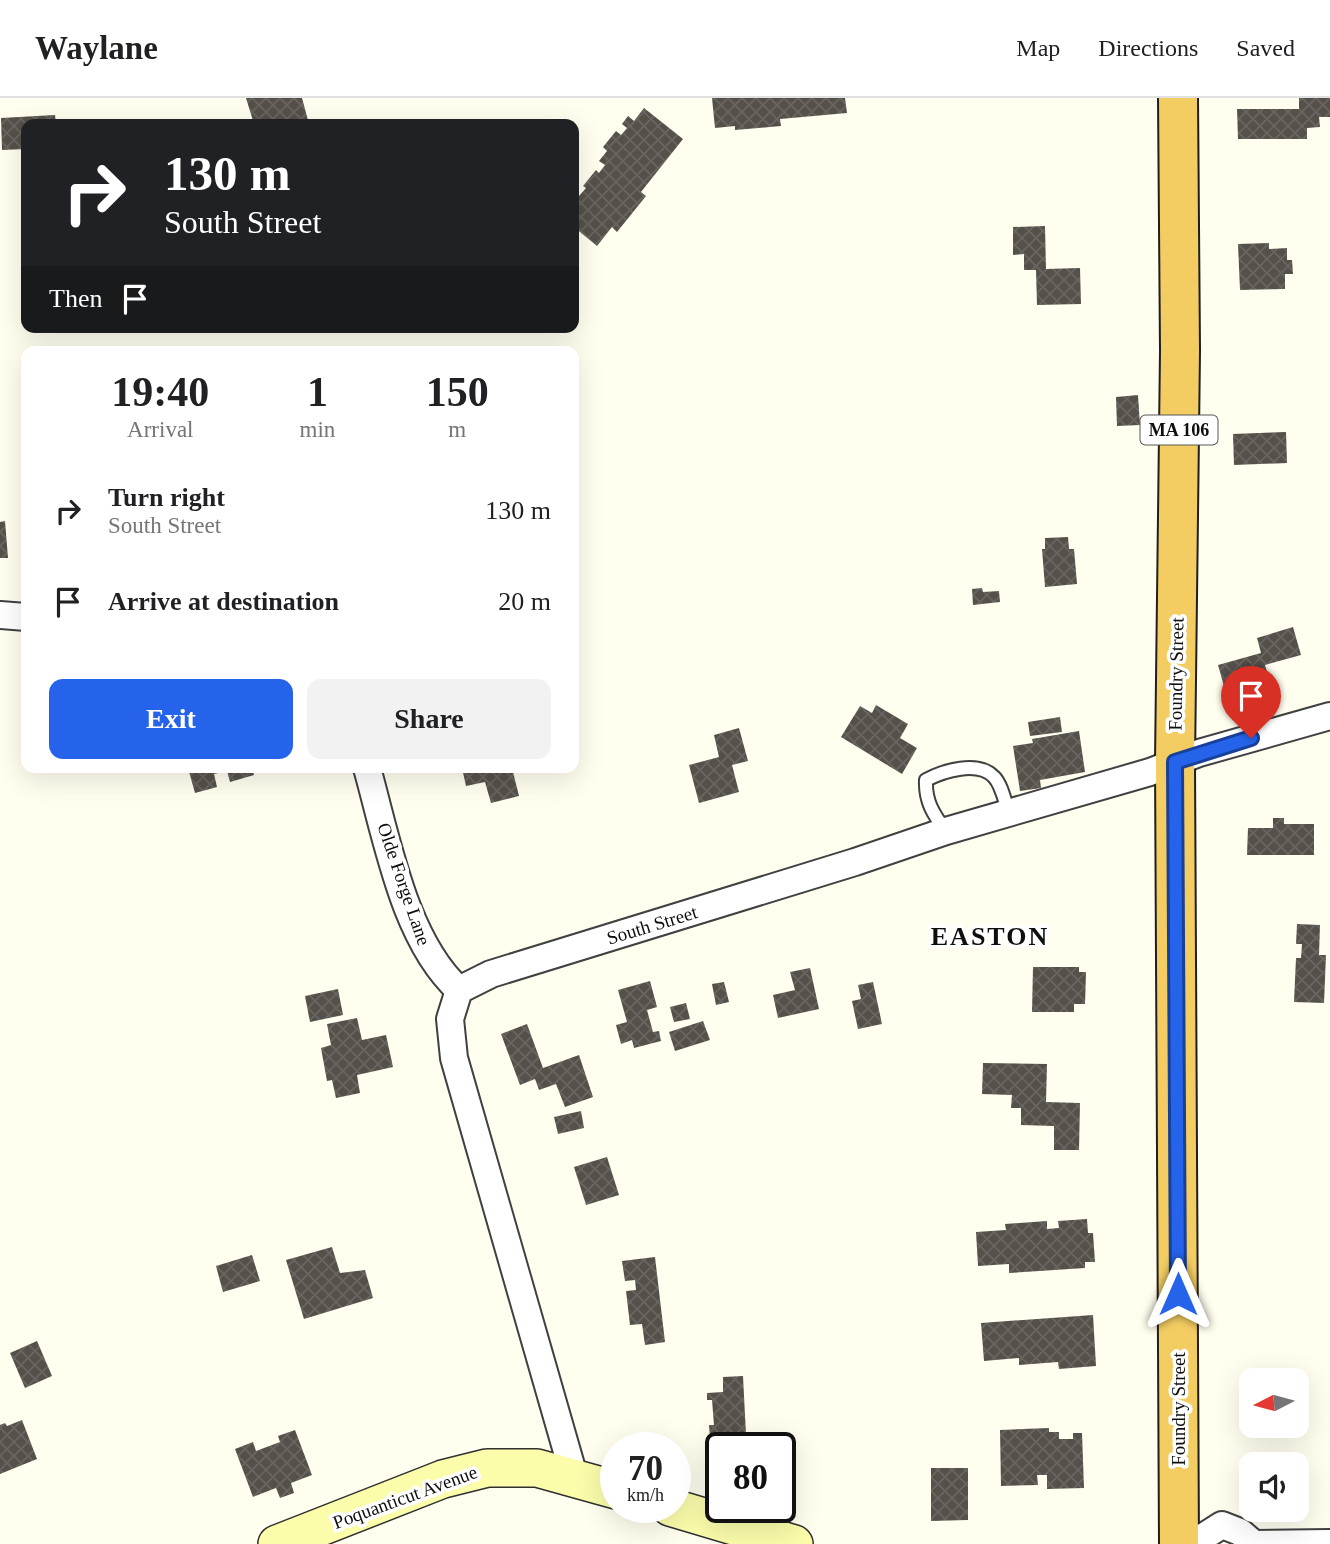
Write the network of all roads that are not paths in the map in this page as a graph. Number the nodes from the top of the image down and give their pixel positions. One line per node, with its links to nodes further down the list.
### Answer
1 (1178, 98): 5 (highway, Foundry Street / MA 106)
2 (0, 615): 3 (street)
3 (21, 617)
4 (1330, 716): 5 (street, South Street)
5 (1175, 762): 7 (street, South Street); 16 (highway, Foundry Street / MA 106)
6 (368, 773): 9 (street, Olde Forge Lane)
7 (1009, 813): 8 (street, South Street); 8 (lane)
8 (946, 831): 9 (street, South Street)
9 (459, 990): 10 (street)
10 (574, 1476): 11 (main road, Poquanticut Avenue); 14 (main road, Poquanticut Avenue)
11 (600, 1485)
12 (691, 1513): 15 (main road)
13 (1330, 1543): 18 (street)
14 (277, 1544)
15 (794, 1544)
16 (1179, 1544)
17 (1192, 1544): 18 (street)
18 (1254, 1544)

